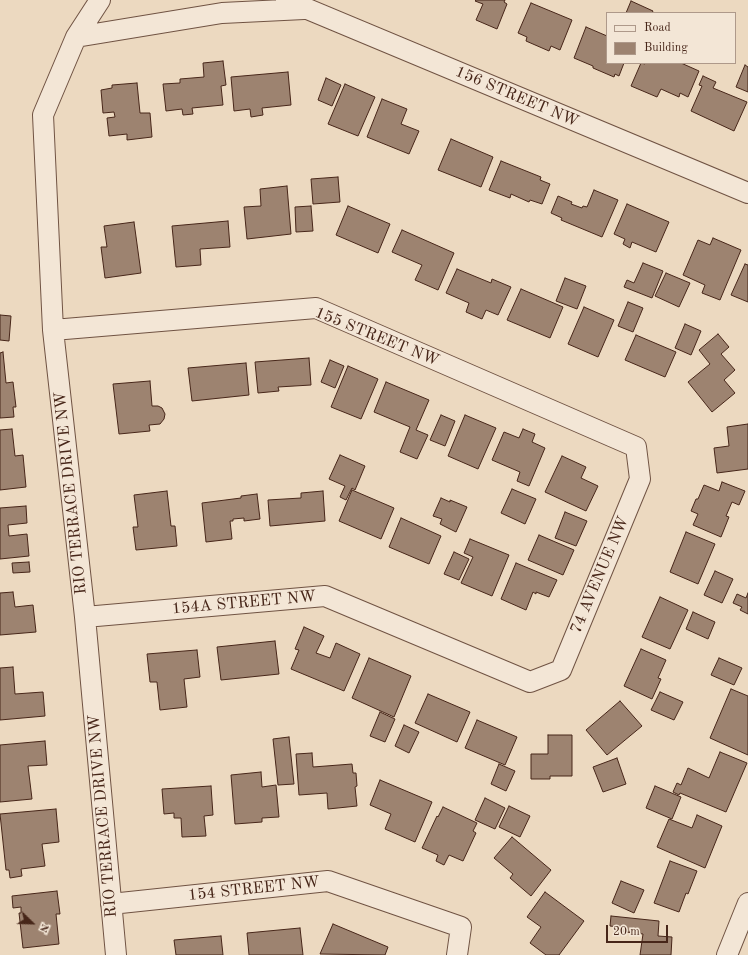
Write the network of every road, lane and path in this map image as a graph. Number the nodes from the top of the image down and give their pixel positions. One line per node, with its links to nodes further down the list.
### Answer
1 (100, 0): 4 (street, RIO TERRACE DRIVE NW)
2 (286, 0): 3 (street, 156 STREET NW)
3 (307, 9): 4 (street); 5 (street, 156 STREET NW)
4 (76, 37): 6 (street, RIO TERRACE DRIVE NW)
5 (748, 193)
6 (53, 330): 7 (street, 155 STREET NW); 8 (street, RIO TERRACE DRIVE NW)
7 (636, 447): 9 (street, 74 AVENUE NW)
8 (85, 617): 9 (street, 154A STREET NW); 11 (street, RIO TERRACE DRIVE NW)
9 (530, 682)
10 (748, 902): 14 (street)
11 (111, 904): 12 (street, RIO TERRACE DRIVE NW); 13 (street, 154 STREET NW)
12 (116, 955)
13 (457, 955)
14 (727, 955)

